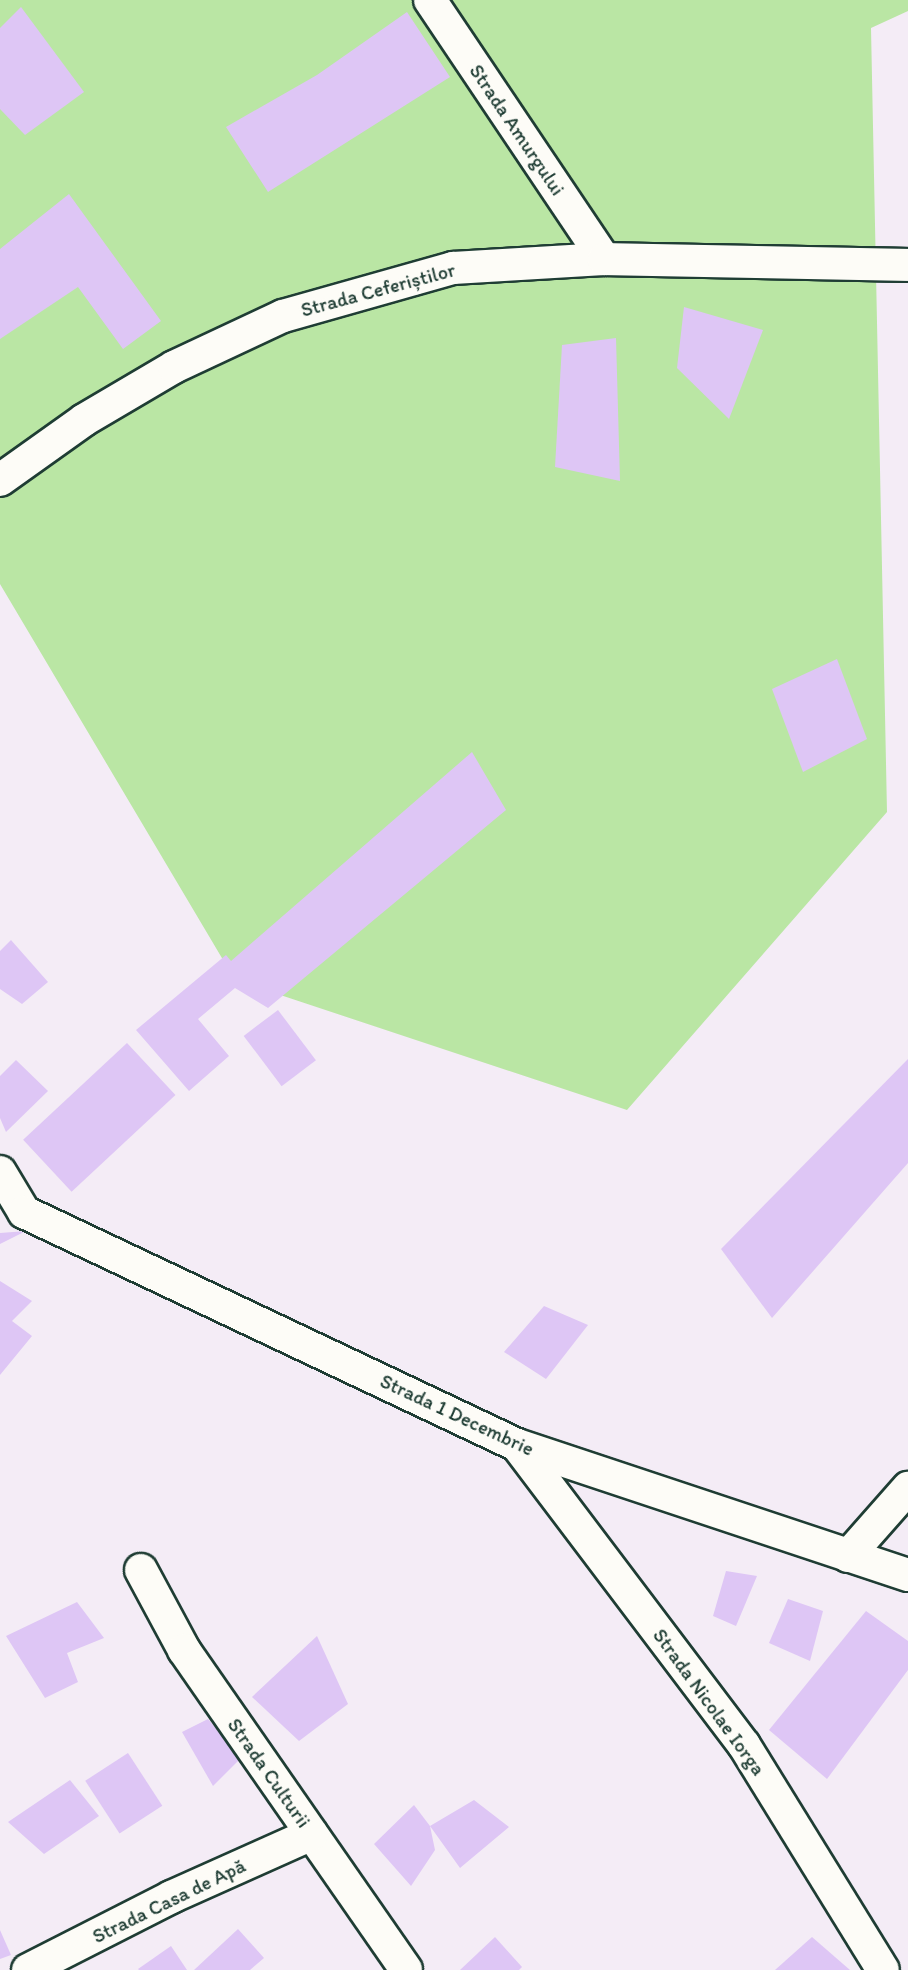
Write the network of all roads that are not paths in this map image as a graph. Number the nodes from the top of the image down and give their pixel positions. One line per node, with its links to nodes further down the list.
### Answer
1 (430, 0): 2 (street, Strada Amurgului)
2 (604, 260): 3 (street, Strada Ceferiștilor); 4 (street, Strada Ceferiștilor)
3 (908, 265)
4 (0, 480)
5 (0, 1172): 6 (street, Strada 1 Decembrie)
6 (517, 1446): 8 (street, Strada 1 Decembrie); 14 (street, Strada Nicolae Iorga)
7 (908, 1488): 8 (street)
8 (848, 1556): 10 (street, Strada 1 Decembrie)
9 (141, 1570): 11 (street, Strada Culturii)
10 (908, 1575)
11 (312, 1834): 12 (street, Strada Casa de Apă); 13 (street, Strada Culturii)
12 (28, 1970)
13 (406, 1970)
14 (883, 1970)

